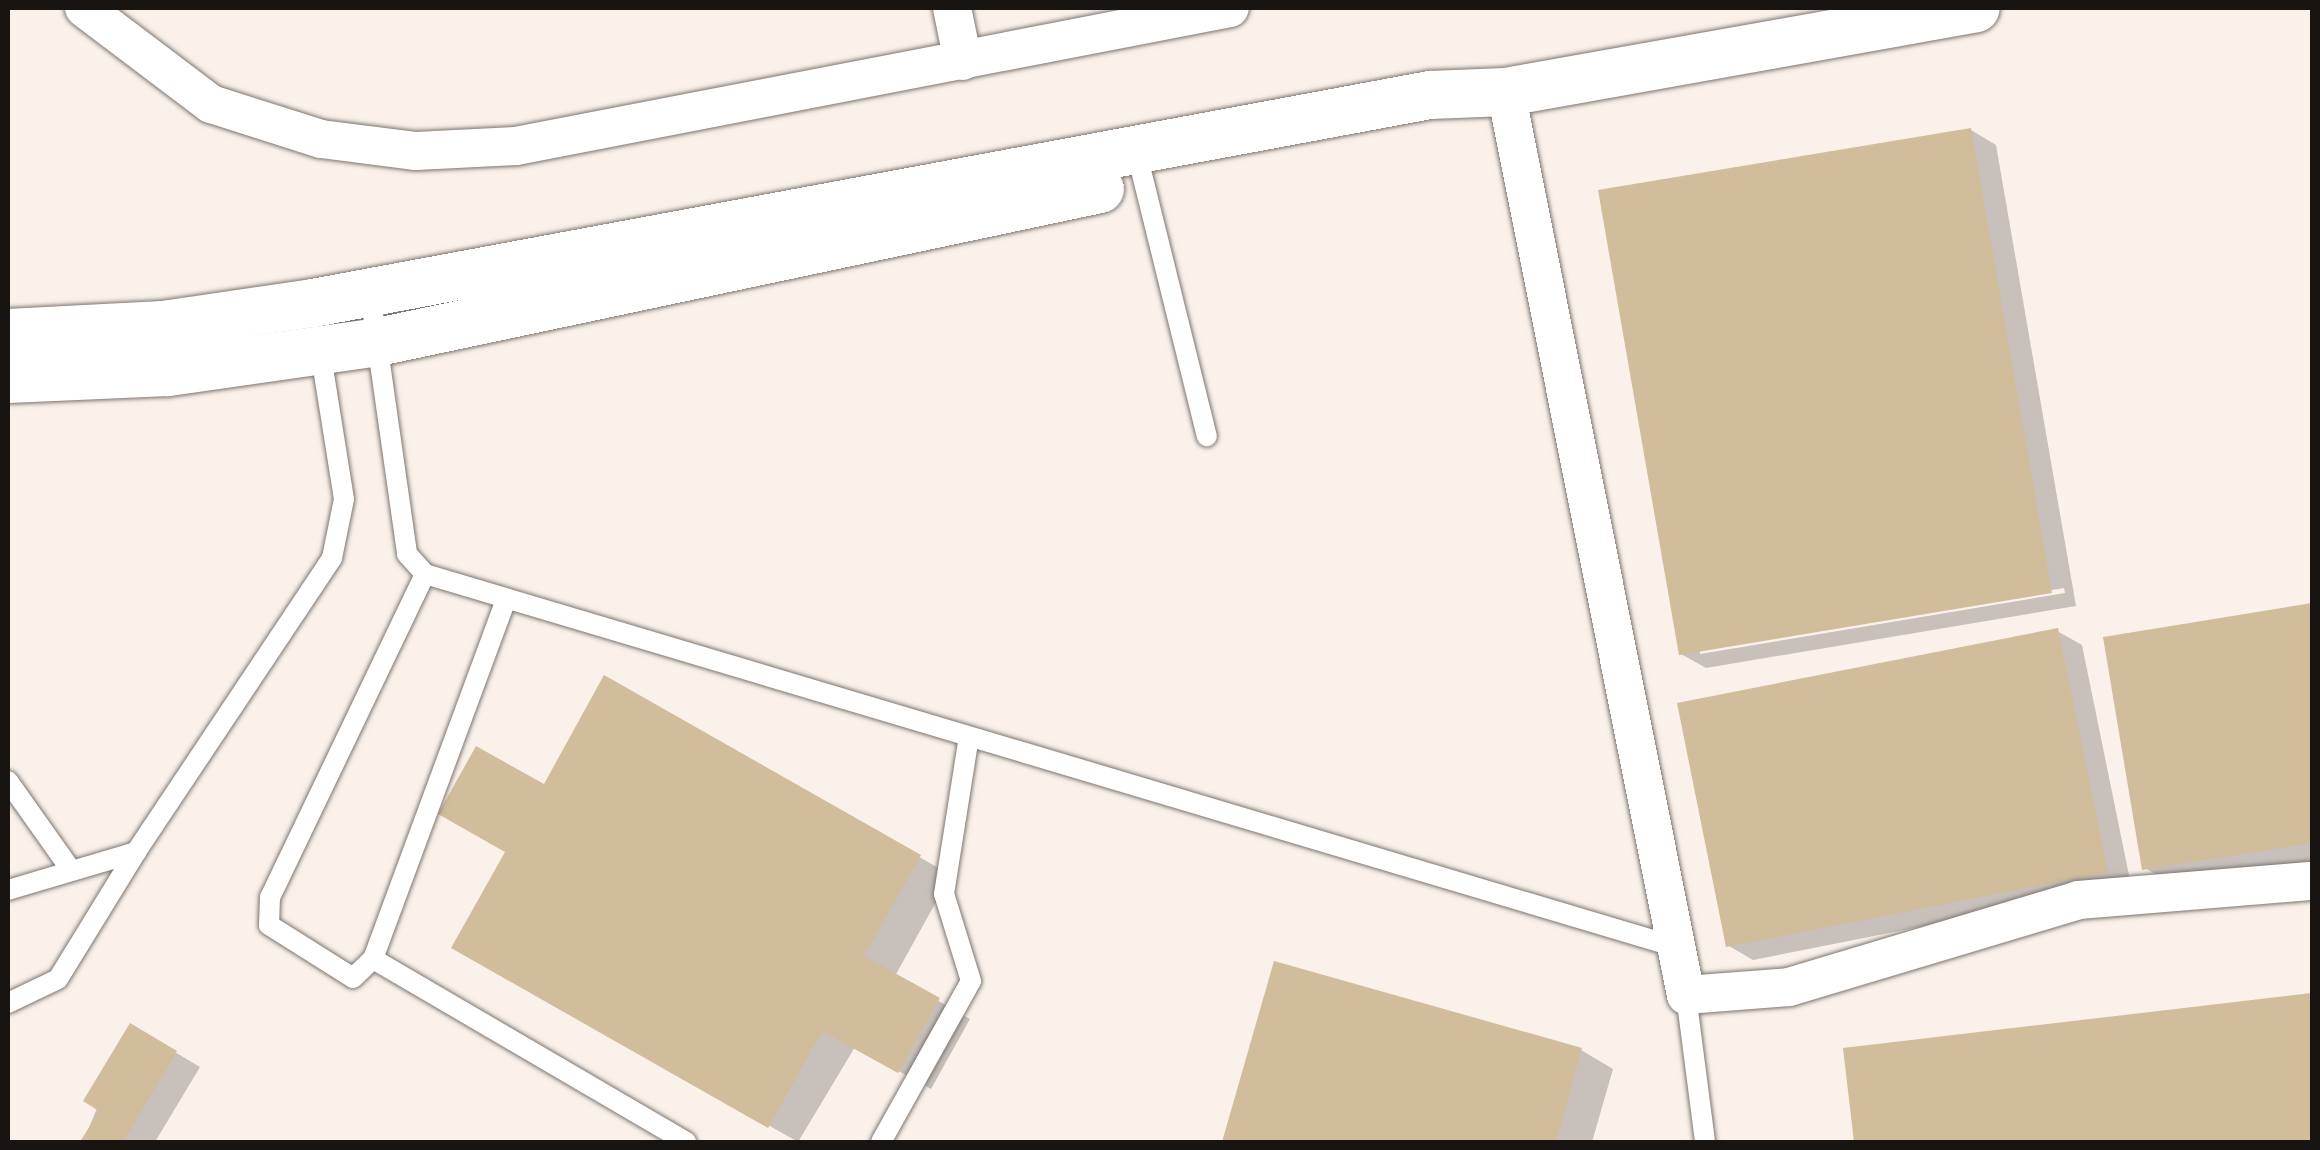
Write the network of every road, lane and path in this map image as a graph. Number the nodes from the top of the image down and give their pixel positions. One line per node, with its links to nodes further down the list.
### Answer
1 (84, 8): 5 (street)
2 (952, 8): 5 (street)
3 (1230, 8): 5 (street)
4 (1976, 8): 6 (street)
5 (963, 61)
6 (1506, 92): 7 (street); 23 (street)
7 (1141, 165): 8 (street); 11 (street); 14 (lane)
8 (370, 293): 9 (street); 11 (lane)
9 (314, 303): 10 (street); 12 (lane)
10 (8, 333)
11 (378, 342): 12 (street); 15 (lane)
12 (321, 351): 13 (street); 19 (lane)
13 (8, 378)
14 (1207, 436)
15 (425, 574): 16 (lane); 24 (lane)
16 (504, 604): 17 (lane); 24 (lane)
17 (968, 742): 23 (lane); 28 (lane)
18 (8, 781): 20 (lane)
19 (136, 852): 20 (lane); 26 (lane)
20 (72, 870): 22 (lane)
21 (2312, 880): 25 (street)
22 (8, 890)
23 (1676, 947): 25 (street)
24 (372, 959): 27 (lane)
25 (1686, 995): 29 (lane)
26 (8, 1002)
27 (686, 1142)
28 (880, 1142)
29 (1705, 1142)

